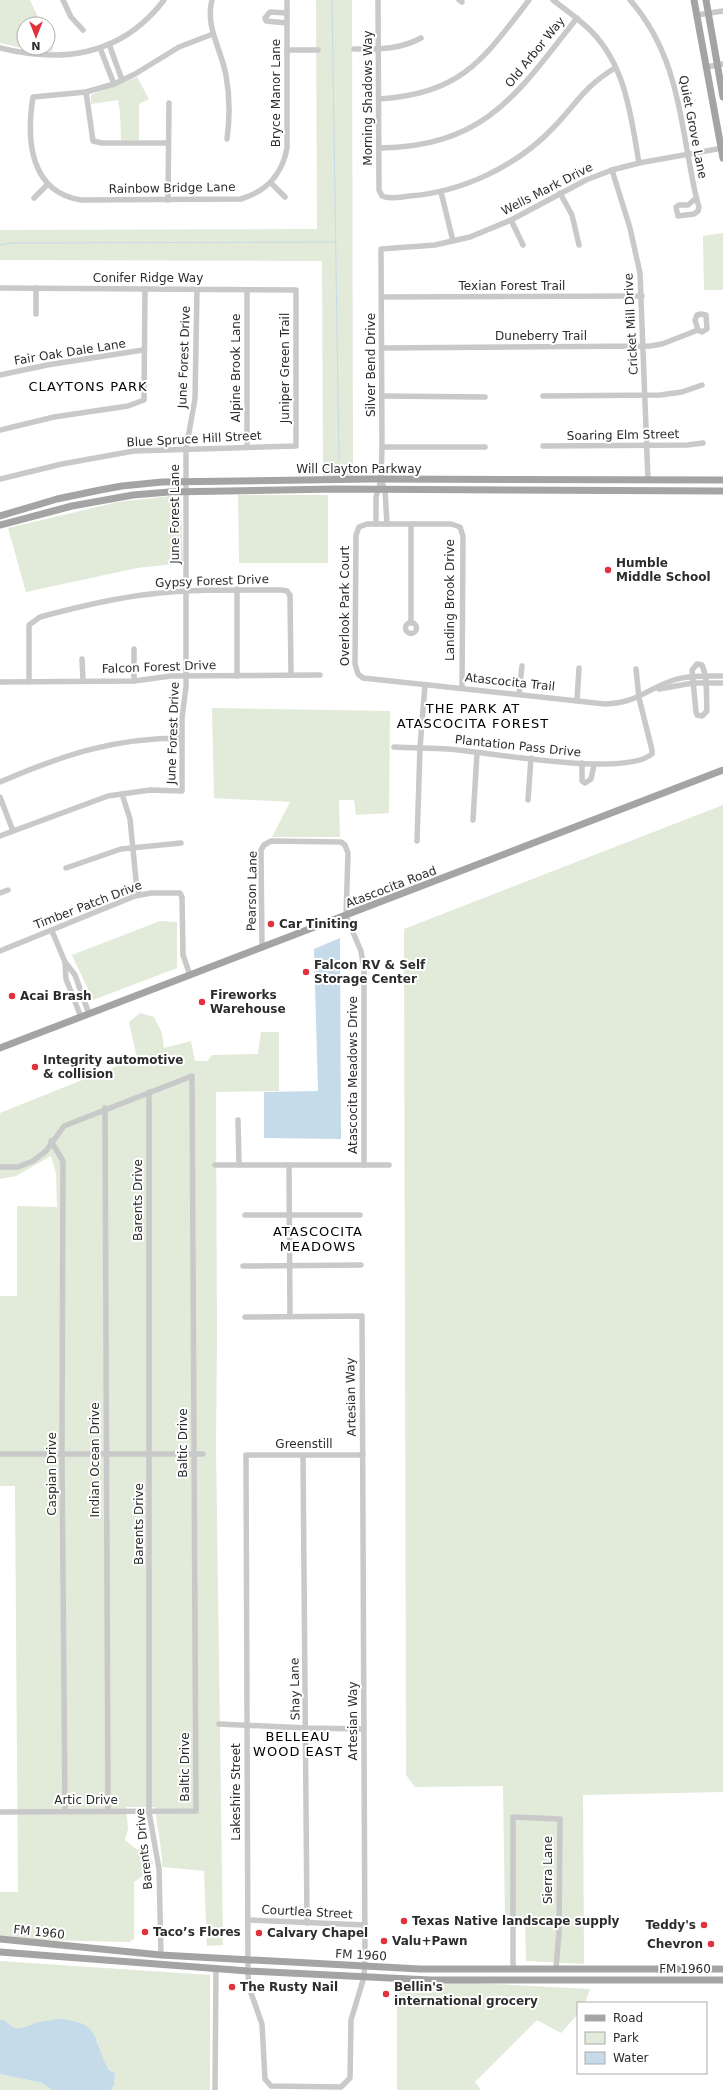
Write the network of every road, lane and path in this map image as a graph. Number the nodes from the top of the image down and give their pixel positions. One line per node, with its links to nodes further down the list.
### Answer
1 (63, 0): 17 (street)
2 (164, 0): 20 (street)
3 (212, 0): 18 (street)
4 (287, 0): 12 (street, Bryce Manor Lane)
5 (378, 0): 24 (street, Morning Shadows Way)
6 (529, 0): 34 (street)
7 (553, 0): 15 (street)
8 (630, 0): 40 (street, Quiet Grove Lane)
9 (694, 0): 14 (main road)
10 (706, 0): 13 (main road)
11 (723, 12): 13 (street)
12 (287, 13): 16 (street, Bryce Manor Lane); 16 (street)
13 (709, 13): 14 (street); 27 (main road)
14 (697, 16): 28 (main road)
15 (576, 18): 29 (street); 38 (street, Old Arbor Way)
16 (287, 23): 25 (street, Bryce Manor Lane)
17 (83, 30)
18 (213, 34): 30 (street); 36 (street)
19 (421, 38): 24 (street)
20 (109, 44): 22 (street); 30 (street)
21 (0, 48): 22 (street)
22 (100, 48): 31 (street)
23 (354, 49): 24 (street)
24 (378, 49): 34 (street, Morning Shadows Way)
25 (287, 50): 26 (street); 44 (street, Bryce Manor Lane)
26 (318, 50)
27 (720, 65): 28 (street); 33 (main road)
28 (706, 67): 39 (main road)
29 (616, 68): 42 (street); 46 (street)
30 (122, 80): 31 (street)
31 (114, 84): 32 (street)
32 (86, 92): 37 (street); 45 (street)
33 (723, 97)
34 (379, 99): 38 (street, Morning Shadows Way)
35 (169, 103): 37 (street)
36 (227, 139)
37 (168, 142): 51 (street)
38 (380, 148): 46 (street, Morning Shadows Way)
39 (722, 148): 40 (street, Wells Mark Drive); 41 (main road)
40 (688, 154): 42 (street, Wells Mark Drive); 50 (street, Quiet Grove Lane)
41 (723, 158)
42 (639, 163): 43 (street, Wells Mark Drive)
43 (612, 170): 47 (street, Wells Mark Drive); 63 (street, Cricket Mill Drive)
44 (272, 183): 48 (street); 51 (street, Rainbow Bridge Lane)
45 (48, 184): 49 (street); 51 (street, Rainbow Bridge Lane)
46 (441, 192): 53 (street)
47 (560, 193): 52 (street, Wells Mark Drive); 55 (street)
48 (286, 197)
49 (34, 198)
50 (696, 198)
51 (168, 200)
52 (511, 220): 53 (street, Wells Mark Drive); 54 (street)
53 (452, 241): 56 (street, Wells Mark Drive)
54 (523, 245)
55 (579, 245)
56 (381, 249): 64 (street, Silver Bend Drive)
57 (0, 288): 58 (street, Conifer Ridge Way)
58 (36, 288): 59 (street, Conifer Ridge Way); 65 (street)
59 (145, 289): 60 (street, Conifer Ridge Way); 69 (street)
60 (197, 289): 61 (street, Conifer Ridge Way); 84 (street, June Forest Drive)
61 (246, 290): 62 (street, Conifer Ridge Way); 78 (street, Alpine Brook Lane)
62 (296, 290): 79 (street, Juniper Green Trail)
63 (642, 296): 64 (street, Texian Forest Trail); 67 (street, Cricket Mill Drive)
64 (382, 297): 68 (street, Silver Bend Drive)
65 (36, 314)
66 (698, 330): 67 (street, Duneberry Trail)
67 (644, 346): 68 (street, Duneberry Trail); 74 (street, Cricket Mill Drive)
68 (382, 348): 72 (street, Silver Bend Drive)
69 (143, 350): 70 (street, Fair Oak Dale Lane); 76 (street)
70 (0, 375)
71 (702, 385): 74 (street)
72 (382, 396): 75 (street); 82 (street, Silver Bend Drive)
73 (544, 396): 74 (street)
74 (646, 396): 81 (street, Cricket Mill Drive)
75 (485, 397)
76 (0, 430)
77 (704, 443): 81 (street, Soaring Elm Street)
78 (247, 446): 79 (street, Blue Spruce Hill Street); 84 (street, Blue Spruce Hill Street)
79 (296, 446)
80 (543, 446): 81 (street, Soaring Elm Street)
81 (648, 446): 89 (street, Cricket Mill Drive)
82 (382, 447): 83 (street); 87 (street, Silver Bend Drive)
83 (485, 447)
84 (186, 449): 85 (street, Blue Spruce Hill Street); 92 (street, June Forest Lane)
85 (0, 479)
86 (555, 479): 88 (main road, Will Clayton Parkway); 89 (main road, Will Clayton Parkway); 98 (main road)
87 (381, 480): 88 (main road, Will Clayton Parkway); 91 (main road, Will Clayton Parkway); 95 (street, Silver Bend Drive); 96 (street, Silver Bend Drive)
88 (466, 480): 97 (main road)
89 (648, 480): 90 (main road, Will Clayton Parkway)
90 (723, 480)
91 (267, 481): 92 (main road, Will Clayton Parkway); 94 (main road)
92 (186, 483): 93 (main road, Will Clayton Parkway); 100 (street, June Forest Lane)
93 (108, 488): 101 (main road); 102 (main road, Will Clayton Parkway)
94 (267, 490): 95 (main road, Will Clayton Parkway); 100 (main road, Will Clayton Parkway)
95 (377, 490): 96 (main road, Will Clayton Parkway); 106 (street, Silver Bend Drive)
96 (385, 490): 97 (main road, Will Clayton Parkway); 107 (street, Silver Bend Drive)
97 (466, 490): 98 (main road, Will Clayton Parkway)
98 (555, 490): 99 (main road, Will Clayton Parkway)
99 (723, 491)
100 (185, 493): 101 (main road, Will Clayton Parkway); 110 (street, June Forest Lane)
101 (111, 498): 104 (main road, Will Clayton Parkway)
102 (23, 509): 103 (main road, Will Clayton Parkway); 104 (main road)
103 (0, 516)
104 (26, 517): 105 (main road, Will Clayton Parkway)
105 (0, 524)
106 (376, 524): 107 (street); 123 (street, Overlook Park Court)
107 (386, 524): 108 (street)
108 (411, 524): 111 (street); 132 (street, Landing Brook Drive)
109 (237, 589): 110 (street, Gypsy Forest Drive); 117 (street, Gypsy Forest Drive); 120 (street)
110 (185, 591): 119 (street, June Forest Lane); 128 (street, Gypsy Forest Drive)
111 (411, 623)
112 (134, 649): 126 (street)
113 (82, 659): 125 (street)
114 (522, 666): 133 (street)
115 (579, 668): 135 (street)
116 (636, 669): 134 (street)
117 (291, 675): 118 (street, Falcon Forest Drive); 120 (street, Falcon Forest Drive)
118 (320, 675)
119 (186, 676): 120 (street, Falcon Forest Drive); 126 (street, Falcon Forest Drive); 136 (street, June Forest Drive)
120 (237, 676)
121 (705, 676): 122 (street, Atascocita Trail); 124 (street, Atascocita Trail); 124 (street); 129 (street)
122 (723, 676)
123 (364, 678): 131 (street, Atascocita Trail)
124 (693, 680): 129 (street, Atascocita Trail); 129 (street); 134 (street, Atascocita Trail)
125 (83, 681): 126 (street, Falcon Forest Drive); 128 (street, Falcon Forest Drive)
126 (134, 681)
127 (0, 682): 128 (street, Falcon Forest Drive)
128 (29, 682)
129 (706, 683): 130 (street, Atascocita Trail)
130 (723, 683)
131 (425, 685): 132 (street, Atascocita Trail); 138 (street)
132 (462, 688): 133 (street, Atascocita Trail)
133 (519, 694): 135 (street, Atascocita Trail)
134 (639, 698): 135 (street, Atascocita Trail); 142 (street, Plantation Pass Drive)
135 (576, 700)
136 (182, 738): 144 (street); 145 (street, June Forest Drive)
137 (394, 747): 138 (street, Plantation Pass Drive)
138 (420, 748): 139 (street, Plantation Pass Drive); 151 (street)
139 (477, 753): 140 (street, Plantation Pass Drive); 148 (street)
140 (531, 758): 141 (street, Plantation Pass Drive); 147 (street)
141 (582, 763): 142 (street, Plantation Pass Drive); 142 (street)
142 (594, 765)
143 (723, 770): 158 (main road, Atascocita Road)
144 (0, 782)
145 (122, 794): 149 (street); 153 (street)
146 (0, 797): 149 (street)
147 (528, 800)
148 (473, 820)
149 (13, 831): 150 (street)
150 (0, 836)
151 (417, 841)
152 (181, 843): 153 (street)
153 (134, 847): 154 (street); 157 (street)
154 (66, 868)
155 (8, 890): 156 (street)
156 (0, 893)
157 (139, 895): 159 (street, Timber Patch Drive); 163 (street, Timber Patch Drive)
158 (346, 916): 160 (main road, Atascocita Road); 160 (street, Pearson Lane); 174 (street, Atascocita Meadows Drive)
159 (52, 931): 161 (street, Timber Patch Drive); 162 (street)
160 (262, 948): 163 (main road, Atascocita Road)
161 (0, 950)
162 (65, 962): 164 (street); 165 (street)
163 (190, 975): 164 (main road, Atascocita Road)
164 (89, 1014): 165 (main road, Atascocita Road)
165 (81, 1017): 166 (main road, Atascocita Road)
166 (0, 1048)
167 (149, 1092): 168 (street); 186 (street, Barents Drive); 189 (street, Baltic Drive)
168 (105, 1108): 170 (street); 185 (street, Indian Ocean Drive)
169 (238, 1120): 172 (street)
170 (50, 1142): 176 (street); 188 (street, Caspian Drive)
171 (215, 1165): 172 (street)
172 (239, 1165): 173 (street)
173 (289, 1165): 174 (street); 177 (street)
174 (364, 1165): 175 (street)
175 (389, 1166)
176 (0, 1167)
177 (289, 1215): 178 (street); 179 (street); 182 (street)
178 (360, 1215)
179 (245, 1216)
180 (361, 1265): 182 (street)
181 (243, 1266): 182 (street)
182 (289, 1266): 183 (street)
183 (290, 1316): 184 (street); 191 (street, Artesian Way)
184 (245, 1317)
185 (106, 1453): 186 (street); 188 (street); 199 (street, Indian Ocean Drive)
186 (150, 1453): 189 (street); 202 (street, Barents Drive)
187 (0, 1454): 188 (street)
188 (62, 1454): 198 (street, Caspian Drive)
189 (194, 1454): 190 (street); 200 (street, Baltic Drive)
190 (203, 1454)
191 (363, 1455): 193 (street, Greenstill); 197 (street, Artesian Way)
192 (246, 1456): 193 (street, Greenstill); 195 (street, Lakeshire Street)
193 (303, 1456): 196 (street, Shay Lane)
194 (219, 1724): 195 (street)
195 (247, 1725): 196 (street); 203 (street, Lakeshire Street)
196 (307, 1728): 197 (street); 204 (street, Shay Lane)
197 (364, 1728): 205 (street, Artesian Way)
198 (65, 1811): 199 (street, Artic Drive); 201 (street, Artic Drive)
199 (108, 1811): 202 (street, Artic Drive)
200 (196, 1811): 202 (street, Artic Drive)
201 (0, 1812)
202 (149, 1812): 208 (street, Barents Drive)
203 (248, 1920): 204 (street, Courtlea Street); 209 (street, Lakeshire Street)
204 (308, 1923): 205 (street, Courtlea Street)
205 (364, 1925): 210 (street, Artesian Way)
206 (0, 1939): 208 (main road, FM 1960 / FM 1960)
207 (0, 1952): 212 (main road, FM 1960 / FM 1960)
208 (161, 1955): 209 (main road, FM 1960 / FM 1960)
209 (248, 1961): 210 (main road, FM 1960 / FM 1960); 215 (street, Lakeshire Street)
210 (365, 1966): 211 (main road, FM 1960 / FM 1960); 216 (street, Artesian Way)
211 (513, 1968): 213 (main road, FM 1960 / FM 1960); 213 (street, Sierra Lane)
212 (216, 1969): 215 (main road, FM 1960 / FM 1960); 219 (street)
213 (556, 1969): 214 (main road, FM 1960 / FM 1960)
214 (723, 1969)
215 (248, 1971): 216 (main road, FM 1960 / FM 1960); 218 (street, Lakeshire Street)
216 (364, 1977): 217 (main road, FM 1960 / FM 1960); 218 (street, Artesian Way)
217 (723, 1980)
218 (308, 2088)
219 (215, 2090)

